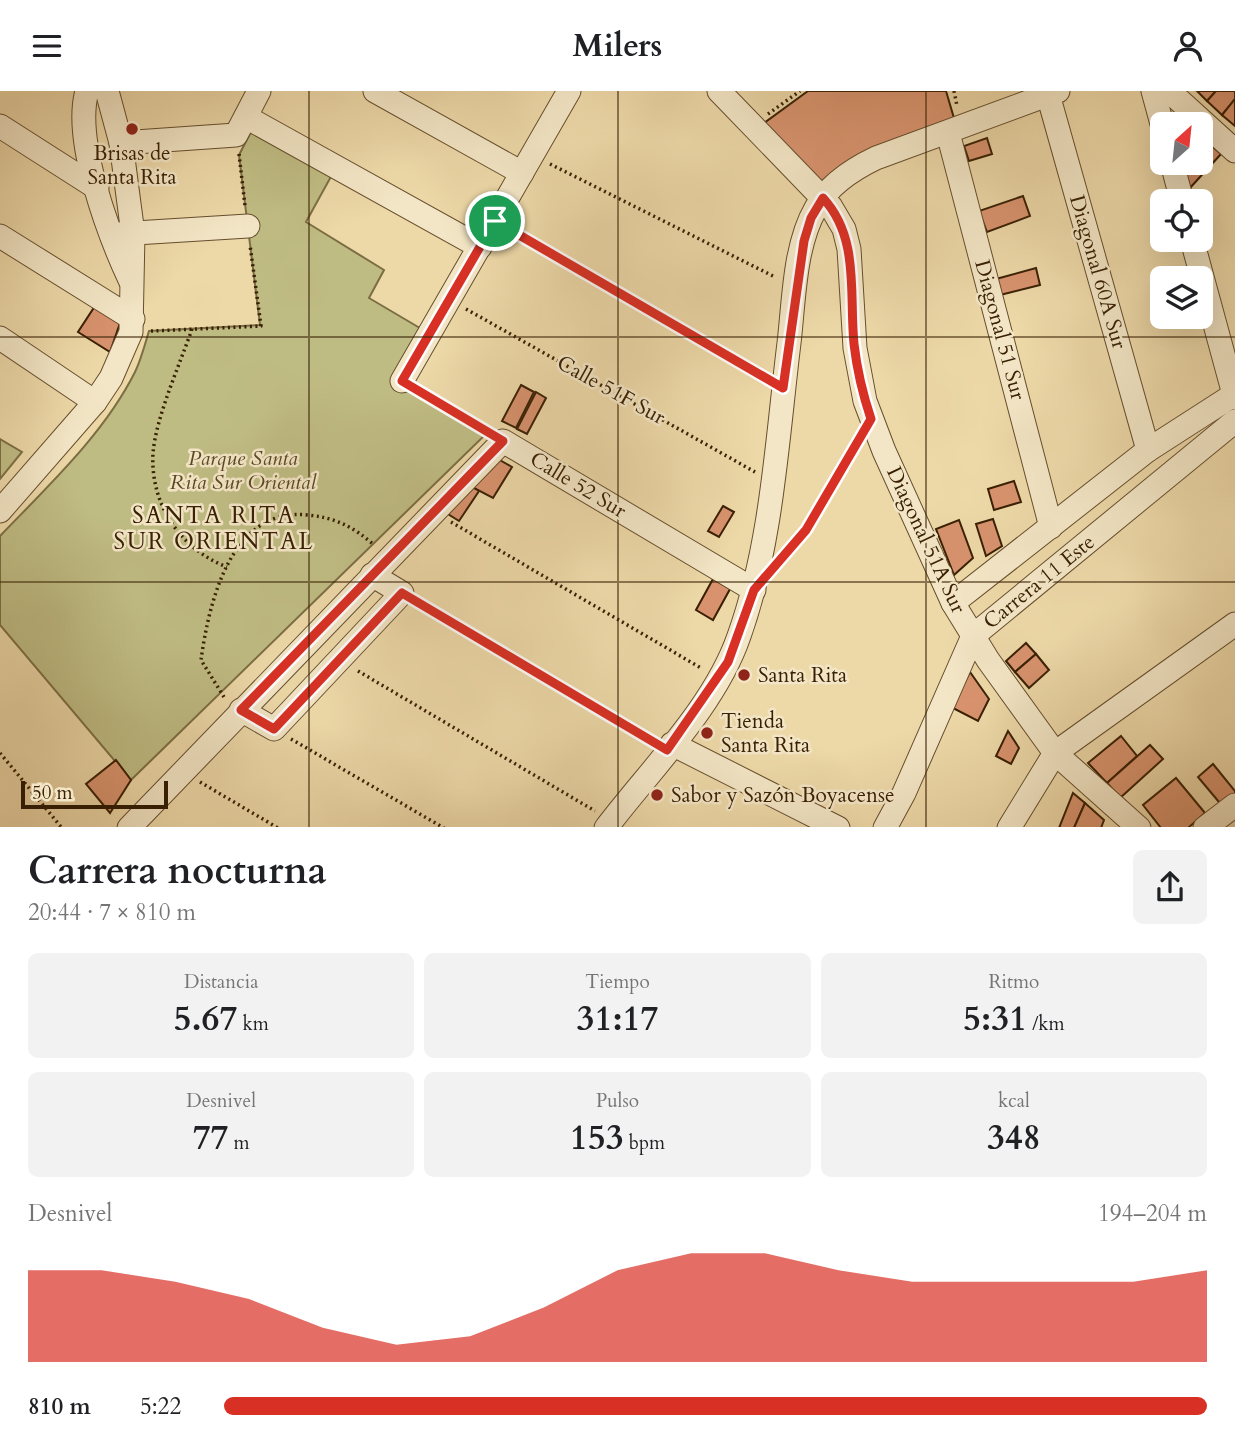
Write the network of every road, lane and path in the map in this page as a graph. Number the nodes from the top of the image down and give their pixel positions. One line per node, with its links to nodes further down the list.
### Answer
1 (87, 91): 19 (street)
2 (107, 91): 16 (street)
3 (260, 91): 13 (street)
4 (374, 91): 18 (street)
5 (719, 91): 12 (street, Diagonal 51A Sur)
6 (800, 91): 12 (path)
7 (1153, 91): 11 (street)
8 (1169, 91): 17 (street)
9 (1051, 92): 15 (street); 42 (street, Diagonal 60A Sur)
10 (561, 94): 18 (street)
11 (1159, 112)
12 (752, 125): 20 (street, Diagonal 51A Sur)
13 (241, 126): 16 (street); 26 (street)
14 (0, 127): 19 (street)
15 (948, 133): 20 (street); 46 (street, Diagonal 51 Sur)
16 (121, 143): 23 (street)
17 (1235, 151)
18 (527, 164): 21 (street); 29 (path)
19 (97, 188): 24 (street)
20 (823, 198): 29 (street); 39 (street, Diagonal 51A Sur)
21 (495, 221): 26 (street); 36 (path)
22 (248, 226): 23 (street)
23 (133, 234): 24 (street); 28 (street)
24 (109, 235): 28 (street)
25 (0, 236): 32 (street)
26 (480, 247): 30 (street)
27 (1195, 252): 37 (street)
28 (133, 286): 32 (street)
29 (795, 287): 36 (street)
30 (450, 299): 35 (street); 43 (path, Calle 51F Sur)
31 (261, 325): 33 (path)
32 (132, 326): 33 (path); 38 (street)
33 (192, 329): 49 (path)
34 (0, 338): 38 (street)
35 (402, 381): 41 (path)
36 (783, 388): 43 (street)
37 (1234, 395): 42 (street)
38 (94, 402): 44 (street)
39 (871, 419): 48 (path); 53 (street, Diagonal 51A Sur)
40 (1235, 421): 55 (street, Carrera 11 Este)
41 (503, 441): 45 (street); 51 (street, Calle 52 Sur)
42 (1148, 450): 46 (street)
43 (772, 481): 51 (street)
44 (0, 512)
45 (434, 512): 47 (street); 57 (path)
46 (1051, 527): 53 (street)
47 (389, 558): 49 (path); 50 (street)
48 (780, 560)
49 (227, 567): 58 (path)
50 (372, 575): 52 (street); 58 (street)
51 (754, 590): 57 (street)
52 (402, 593): 56 (street); 60 (path)
53 (953, 603): 55 (street, Diagonal 51A Sur)
54 (1235, 624): 62 (street)
55 (973, 636): 62 (street, Diagonal 51A Sur); 71 (street, Carrera 11 Este)
56 (339, 660): 59 (street); 65 (path)
57 (719, 678): 60 (street)
58 (240, 711): 59 (street); 63 (street)
59 (274, 729): 69 (path)
60 (670, 747): 65 (street); 70 (street)
61 (0, 753): 66 (path)
62 (1055, 753): 72 (street); 73 (street, Diagonal 51A Sur)
63 (183, 772): 67 (street); 68 (path)
64 (1235, 805): 74 (street)
65 (608, 824)
66 (61, 827)
67 (130, 827)
68 (276, 827)
69 (442, 827)
70 (836, 827)
71 (886, 827)
72 (1010, 827)
73 (1139, 827)
74 (1206, 827)

